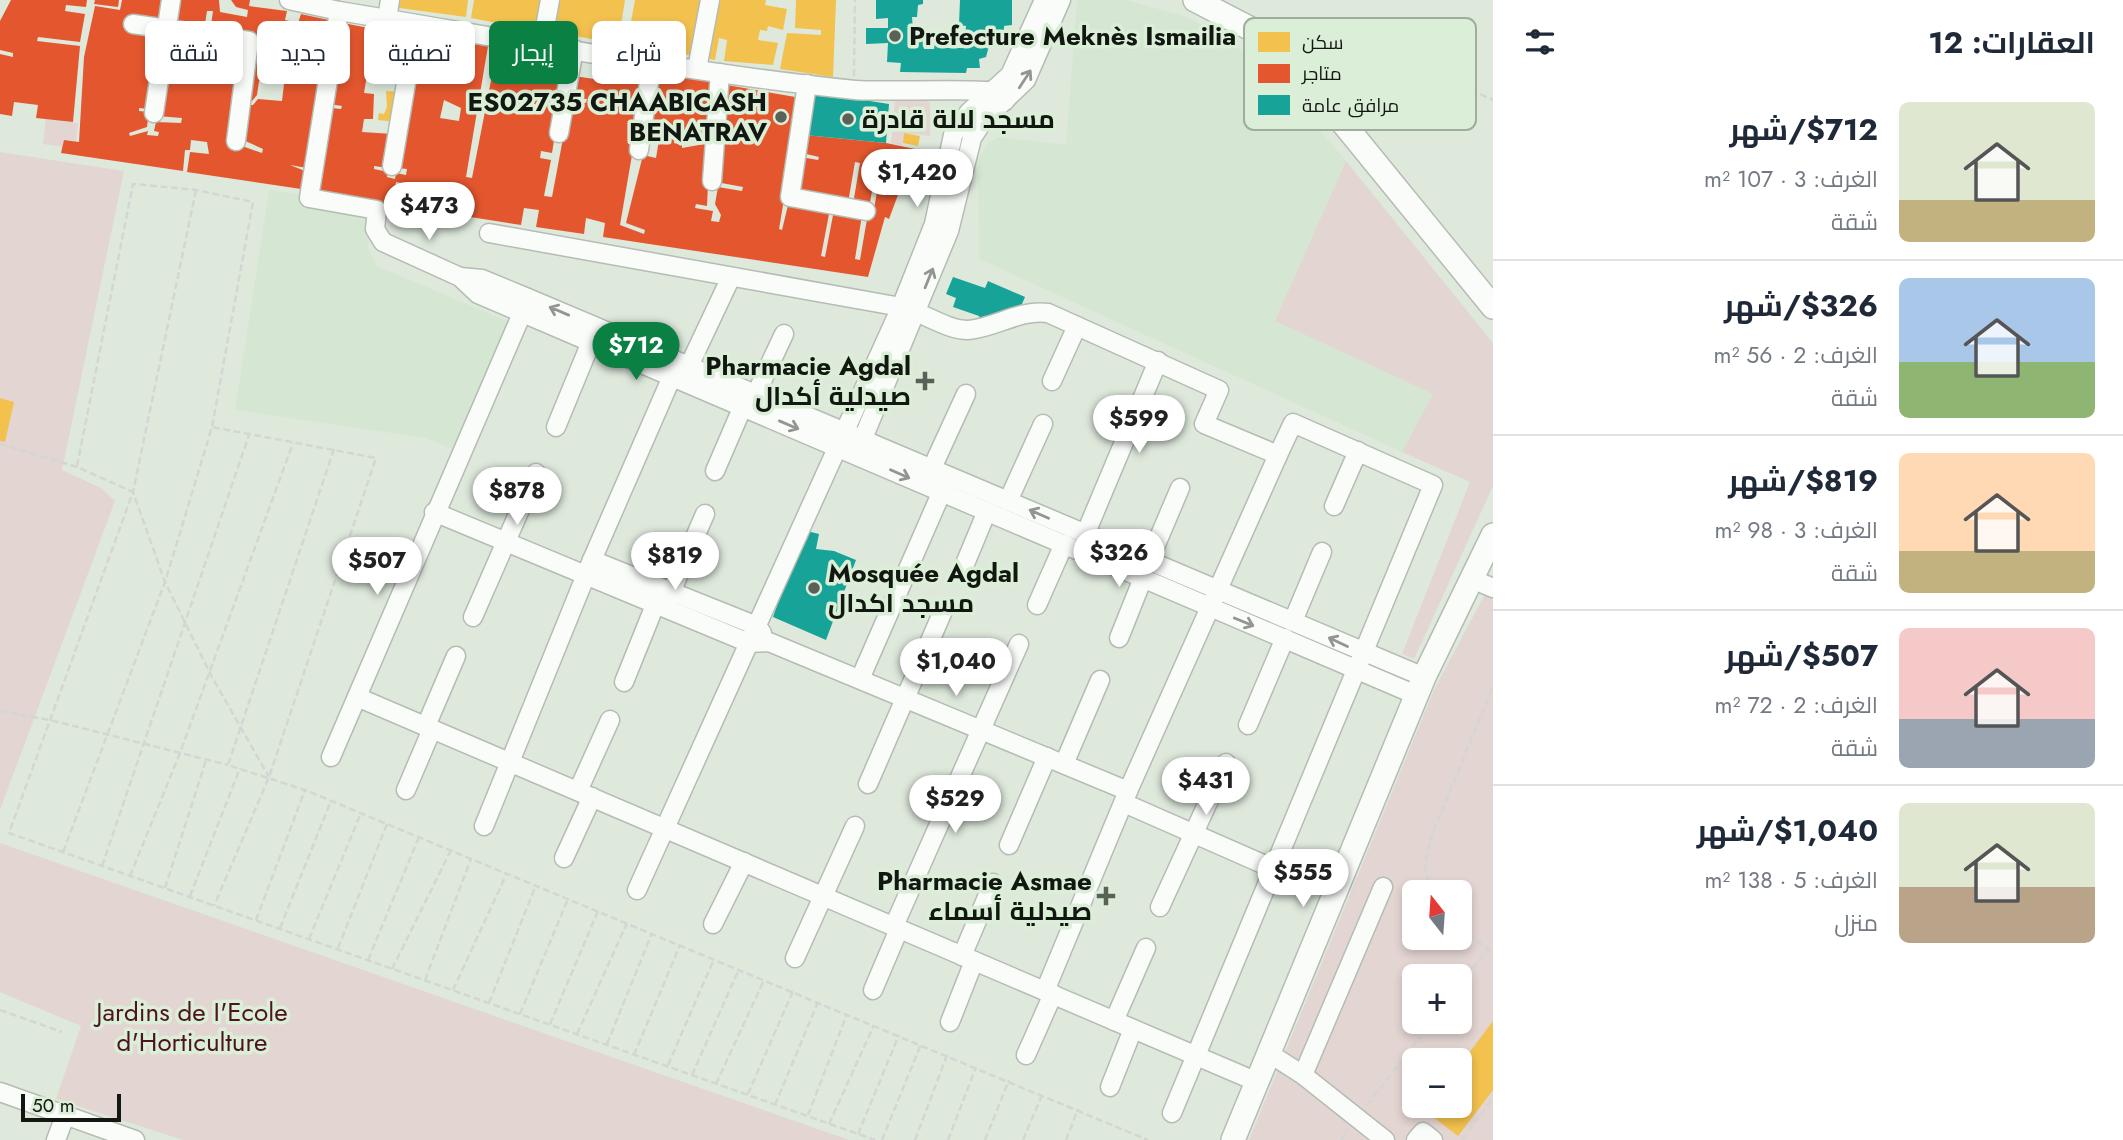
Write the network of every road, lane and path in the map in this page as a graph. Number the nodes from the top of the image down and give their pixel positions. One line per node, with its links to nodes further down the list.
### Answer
1 (171, 0): 14 (street)
2 (289, 0): 11 (street)
3 (390, 0): 13 (street)
4 (550, 0): 16 (street)
5 (710, 0): 22 (street)
6 (855, 0): 29 (path)
7 (1044, 0): 31 (street)
8 (1061, 0): 31 (street, one-way to 8)
9 (1195, 0): 19 (main road)
10 (1226, 0): 12 (main road)
11 (339, 11): 13 (street); 46 (street)
12 (1256, 18)
13 (387, 19): 15 (street)
14 (167, 21)
15 (399, 21)
16 (546, 21)
17 (133, 23): 18 (street)
18 (145, 25)
19 (1244, 25)
20 (243, 40): 37 (street)
21 (686, 67): 22 (street)
22 (697, 69): 23 (street)
23 (720, 73): 28 (street); 40 (street)
24 (158, 84): 33 (street)
25 (406, 84): 39 (street)
26 (568, 84): 36 (street)
27 (649, 84): 38 (street)
28 (807, 84): 29 (street); 42 (street)
29 (854, 89): 31 (street)
30 (1476, 92): 32 (path)
31 (997, 99): 48 (street)
32 (1493, 100)
33 (154, 113)
34 (1349, 130): 47 (main road)
35 (1367, 130): 45 (main road)
36 (559, 133)
37 (236, 141)
38 (639, 150)
39 (392, 166)
40 (712, 181)
41 (196, 190): 58 (path); 68 (path); 73 (path)
42 (866, 211)
43 (489, 233): 44 (street)
44 (731, 278): 48 (street); 53 (street)
45 (1493, 286)
46 (525, 305): 51 (street); 53 (street, one-way to 46); 77 (street)
47 (1493, 307)
48 (909, 308): 49 (street); 61 (street); 64 (street)
49 (1077, 326): 52 (street); 54 (street)
50 (784, 334): 56 (street)
51 (591, 342): 53 (street); 59 (street)
52 (1158, 361): 67 (street); 79 (street)
53 (680, 368): 56 (street); 85 (street)
54 (1052, 381)
55 (966, 394): 71 (street)
56 (749, 400): 61 (street); 69 (street)
57 (1043, 424): 74 (street)
58 (212, 427): 60 (path); 89 (path)
59 (556, 427)
60 (250, 434): 62 (path); 99 (path)
61 (841, 439): 64 (street); 100 (street)
62 (293, 442): 65 (path); 108 (path)
63 (0, 444): 68 (path)
64 (860, 447): 71 (street); 71 (street, one-way to 71)
65 (334, 449): 121 (path); 133 (path)
66 (1359, 451): 67 (street); 75 (street); 107 (street)
67 (1278, 455): 92 (street)
68 (77, 467): 73 (path)
69 (715, 471)
70 (536, 473): 81 (street)
71 (941, 479): 74 (street); 76 (street); 109 (street)
72 (1180, 488): 84 (street)
73 (133, 492): 89 (path); 117 (path)
74 (1009, 501): 79 (street, one-way to 74)
75 (1334, 506)
76 (987, 511): 82 (street); 86 (street)
77 (434, 512): 81 (street); 114 (street)
78 (705, 514): 91 (street)
79 (1085, 534): 84 (street)
80 (1493, 535): 88 (main road)
81 (504, 542): 85 (street); 97 (street)
82 (1064, 544): 87 (street); 93 (street)
83 (1322, 552): 98 (street)
84 (1149, 561): 92 (street)
85 (589, 568): 91 (street); 94 (street); 129 (street)
86 (962, 571)
87 (1143, 578): 95 (street); 101 (street)
88 (1472, 579): 90 (street); 112 (main road)
89 (165, 582): 99 (path); 123 (path)
90 (1493, 588)
91 (671, 591): 94 (street); 100 (street)
92 (1219, 591): 95 (street); 98 (street)
93 (1037, 605)
94 (659, 607): 104 (street); 111 (street)
95 (1210, 608): 102 (street, one-way to 102); 138 (street)
96 (943, 611): 115 (street)
97 (474, 617)
98 (1293, 621): 107 (street, one-way to 98)
99 (187, 623): 108 (path); 124 (path)
100 (757, 626): 103 (street); 104 (street)
101 (1119, 638)
102 (1285, 638): 107 (street); 119 (street)
103 (769, 642): 104 (street); 109 (street)
104 (749, 643): 144 (street)
105 (1019, 645): 122 (street)
106 (456, 656): 120 (street)
107 (1359, 660): 112 (street); 154 (street)
108 (209, 671): 121 (path); 125 (path)
109 (860, 679): 115 (street)
110 (1100, 680): 128 (street)
111 (624, 682)
112 (1420, 686): 212 (main road)
113 (1493, 686): 157 (path)
114 (357, 697): 120 (street); 126 (street)
115 (905, 697): 122 (street); 134 (street)
116 (0, 711): 117 (path)
117 (50, 720): 123 (path); 149 (path)
118 (610, 720): 137 (street)
119 (1248, 725)
120 (429, 727): 129 (street); 136 (street)
121 (242, 728): 131 (path); 133 (path)
122 (980, 729): 128 (street); 173 (street)
123 (108, 736): 124 (path); 149 (path)
124 (146, 745): 125 (path); 153 (path)
125 (180, 753): 127 (path); 156 (path)
126 (331, 757)
127 (206, 760): 131 (path); 162 (path)
128 (1056, 760): 138 (street); 147 (street)
129 (509, 761): 137 (street); 142 (street)
130 (1226, 763): 145 (street)
131 (228, 765): 132 (path)
132 (240, 768): 133 (path); 165 (path)
133 (270, 777): 135 (path); 167 (path)
134 (868, 784)
135 (305, 790): 139 (path); 170 (path)
136 (406, 790)
137 (585, 794): 144 (street); 150 (street)
138 (1126, 797): 145 (street); 195 (street)
139 (331, 801): 140 (path); 174 (path)
140 (361, 813): 141 (path); 177 (path)
141 (387, 824): 146 (path); 180 (path)
142 (484, 826)
143 (855, 826): 164 (street)
144 (666, 829): 152 (street); 163 (street)
145 (1194, 833): 154 (street); 168 (street)
146 (419, 837): 148 (path); 186 (path)
147 (1009, 845)
148 (451, 850): 151 (path); 187 (path)
149 (63, 852): 153 (path)
150 (565, 858)
151 (471, 859): 155 (path); 190 (path)
152 (744, 862): 164 (street); 172 (street)
153 (102, 866): 156 (path)
154 (1273, 868): 159 (street); 216 (street)
155 (507, 873): 160 (path); 192 (path)
156 (130, 876): 162 (path)
157 (1426, 880)
158 (993, 883): 184 (street)
159 (1306, 883)
160 (536, 885): 166 (path); 197 (path)
161 (1383, 887): 220 (street)
162 (165, 888): 165 (path)
163 (637, 890)
164 (823, 895): 173 (street); 183 (street)
165 (190, 897): 167 (path)
166 (568, 899): 169 (path); 199 (path)
167 (214, 906): 170 (path)
168 (1160, 907)
169 (598, 911): 171 (path); 203 (path)
170 (256, 920): 174 (path)
171 (627, 923): 175 (path); 207 (path)
172 (713, 924)
173 (897, 928): 184 (street); 193 (street)
174 (279, 929): 177 (path)
175 (652, 933): 178 (path); 211 (path)
176 (1472, 937): 181 (path)
177 (309, 939): 180 (path)
178 (680, 945): 185 (path); 213 (path)
179 (1146, 948): 201 (street)
180 (337, 949): 186 (path)
181 (1488, 949): 182 (path); 189 (path)
182 (1493, 953)
183 (795, 958)
184 (968, 958): 195 (street); 202 (street)
185 (714, 959): 188 (path); 217 (path)
186 (368, 960): 187 (path)
187 (392, 969): 190 (path)
188 (739, 969): 191 (path); 219 (path)
189 (1472, 970)
190 (424, 980): 192 (path)
191 (764, 980): 194 (path); 223 (path)
192 (453, 990): 197 (path)
193 (873, 990)
194 (793, 991): 196 (path); 227 (path)
195 (1049, 992): 201 (street); 215 (street)
196 (818, 1002): 200 (path); 229 (path)
197 (489, 1003): 199 (path)
198 (0, 1010): 206 (path)
199 (520, 1014): 203 (path)
200 (847, 1014): 204 (path); 233 (path)
201 (1114, 1021): 205 (street)
202 (950, 1023)
203 (550, 1025): 207 (path)
204 (874, 1025): 209 (path); 235 (path)
205 (1133, 1028): 216 (street); 224 (street)
206 (62, 1032)
207 (577, 1034): 211 (path)
208 (1423, 1034): 234 (path)
209 (898, 1035): 210 (path); 236 (path)
210 (922, 1044): 214 (path); 240 (path)
211 (607, 1045): 213 (path)
212 (1266, 1052): 220 (street); 222 (main road)
213 (634, 1055): 217 (path)
214 (947, 1055): 218 (path); 241 (path)
215 (1026, 1055)
216 (1196, 1056): 222 (street); 231 (street)
217 (667, 1066): 219 (path)
218 (976, 1067): 221 (path); 242 (path)
219 (692, 1075): 223 (path)
220 (1303, 1075): 234 (street)
221 (1009, 1080): 226 (path); 243 (path)
222 (1255, 1081): 247 (main road)
223 (716, 1084): 227 (path)
224 (1110, 1087)
225 (0, 1092): 232 (street)
226 (1042, 1094): 230 (path); 244 (path)
227 (748, 1095): 229 (path)
228 (1493, 1098): 252 (path)
229 (775, 1105): 233 (path)
230 (1078, 1109): 245 (path); 246 (path)
231 (1172, 1113)
232 (65, 1116): 237 (street); 238 (street)
233 (808, 1116): 235 (path)
234 (1357, 1118): 248 (path); 249 (street)
235 (829, 1124): 236 (path)
236 (858, 1134): 239 (path)
237 (57, 1140)
238 (135, 1140)
239 (875, 1140)
240 (882, 1140)
241 (915, 1140)
242 (948, 1140)
243 (985, 1140)
244 (1023, 1140)
245 (1066, 1140)
246 (1148, 1140)
247 (1233, 1140)
248 (1340, 1140)
249 (1385, 1140)
250 (1416, 1140): 251 (street)
251 (1433, 1140)
252 (1462, 1140)

